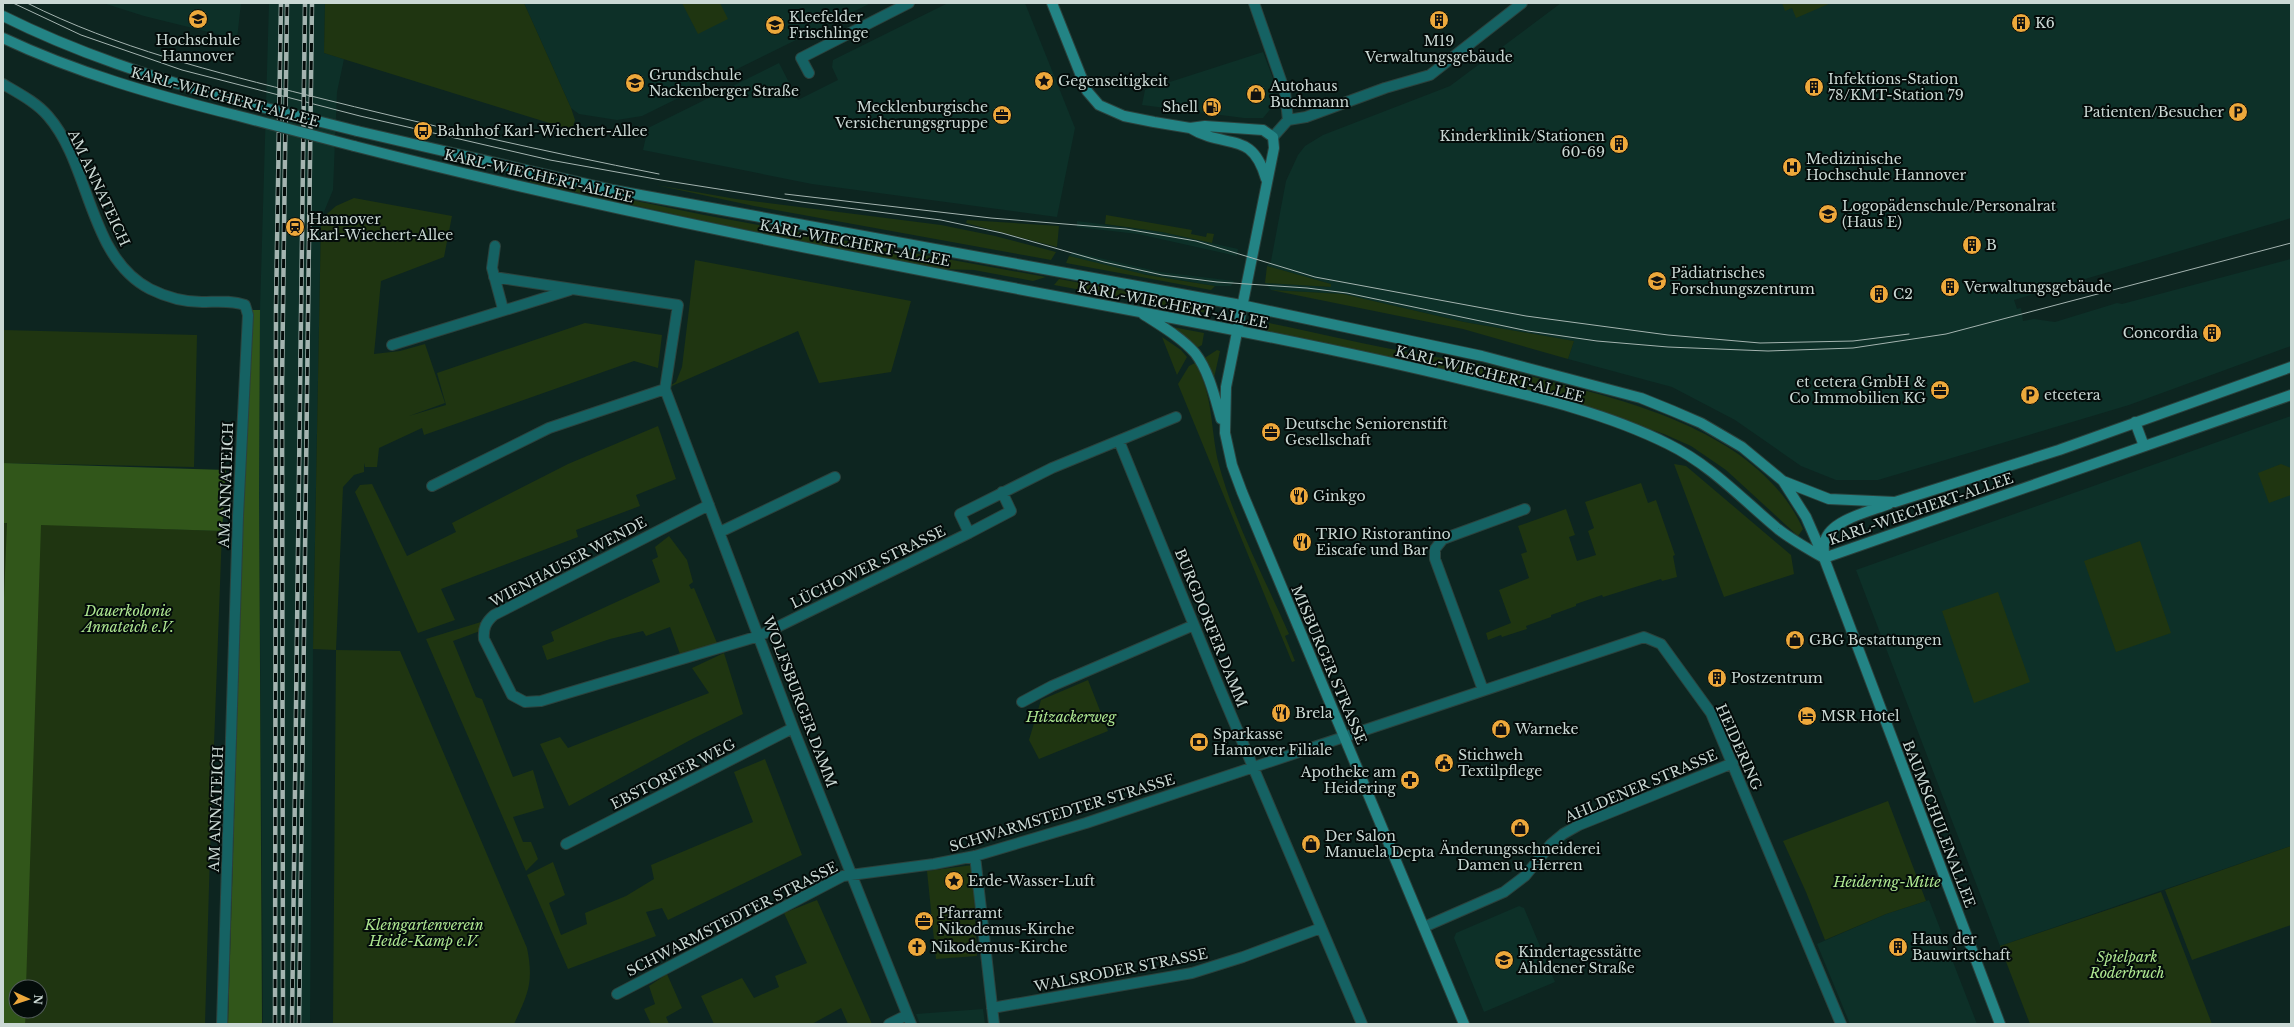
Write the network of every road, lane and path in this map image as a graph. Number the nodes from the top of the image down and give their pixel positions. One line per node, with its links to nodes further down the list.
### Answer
1 (908, 3): 7 (street)
2 (1052, 3): 10 (main road)
3 (1254, 3): 9 (street)
4 (1522, 3): 9 (street)
5 (3, 16): 16 (main road, KARL-WIECHERT-ALLEE, bridge)
6 (3, 38): 18 (main road, KARL-WIECHERT-ALLEE, bridge)
7 (809, 73)
8 (3, 84): 55 (street, AM ANNATEICH)
9 (1288, 120): 11 (street)
10 (1190, 128): 11 (main road); 12 (main road)
11 (1273, 137): 12 (main road, MISBURGER STRASSE)
12 (1266, 181): 16 (main road, MISBURGER STRASSE)
13 (495, 246): 14 (street)
14 (494, 277): 15 (street); 17 (street)
15 (573, 289): 17 (street); 22 (street)
16 (1241, 305): 19 (main road, MISBURGER STRASSE); 30 (main road, KARL-WIECHERT-ALLEE)
17 (503, 309): 20 (street)
18 (1140, 312): 19 (main road, KARL-WIECHERT-ALLEE); 26 (main road)
19 (1237, 330): 26 (main road, MISBURGER STRASSE); 38 (main road, KARL-WIECHERT-ALLEE)
20 (392, 345)
21 (2291, 367): 25 (main road, KARL-WIECHERT-ALLEE)
22 (665, 389): 31 (street); 34 (street, WOLFSBURGER DAMM)
23 (2291, 395): 28 (main road, KARL-WIECHERT-ALLEE)
24 (1176, 417): 27 (street, LÜCHOWER STRASSE)
25 (2135, 422): 28 (main road); 33 (main road, KARL-WIECHERT-ALLEE)
26 (1225, 433): 44 (main road, MISBURGER STRASSE)
27 (1119, 440): 32 (street, LÜCHOWER STRASSE); 39 (street, BURGDORFER DAMM)
28 (2144, 446): 38 (main road, KARL-WIECHERT-ALLEE)
29 (835, 477): 36 (street)
30 (1783, 481): 33 (main road, KARL-WIECHERT-ALLEE); 38 (main road, BAUMSCHULENALLEE)
31 (432, 486)
32 (1002, 492): 37 (street, LÜCHOWER STRASSE); 37 (street, LÜCHOWER STRASSE)
33 (1895, 502): 38 (main road)
34 (709, 505): 36 (street, WOLFSBURGER DAMM); 40 (street, WIENHAUSER WENDE)
35 (1524, 509): 41 (street)
36 (720, 532): 40 (street, WOLFSBURGER DAMM)
37 (969, 533): 40 (street, LÜCHOWER STRASSE)
38 (1824, 558): 61 (main road, BAUMSCHULENALLEE)
39 (1194, 625): 42 (street); 46 (street, BURGDORFER DAMM)
40 (759, 636): 43 (street, WOLFSBURGER DAMM)
41 (1482, 690): 44 (street, HEIDERING); 45 (street, HEIDERING)
42 (1022, 702)
43 (793, 728): 47 (street, EBSTORFER WEG); 49 (street, WOLFSBURGER DAMM)
44 (1344, 736): 46 (street, SCHWARMSTEDTER STRASSE); 50 (main road, MISBURGER STRASSE)
45 (1733, 763): 50 (street, AHLDENER STRASSE); 60 (street, HEIDERING)
46 (1254, 768): 48 (street, SCHWARMSTEDTER STRASSE); 51 (street, BURGDORFER DAMM)
47 (566, 844)
48 (975, 856): 49 (street, SCHWARMSTEDTER STRASSE); 53 (street)
49 (850, 875): 52 (street, SCHWARMSTEDTER STRASSE); 54 (street, WOLFSBURGER DAMM)
50 (1424, 927): 59 (main road, MISBURGER STRASSE)
51 (1321, 928): 53 (street, WALSRODER STRASSE); 58 (street, BURGDORFER DAMM)
52 (617, 994)
53 (992, 1008): 57 (street)
54 (909, 1019): 56 (street)
55 (222, 1024)
56 (890, 1024)
57 (994, 1024)
58 (1362, 1024)
59 (1464, 1024)
60 (1841, 1024)
61 (2000, 1024)

